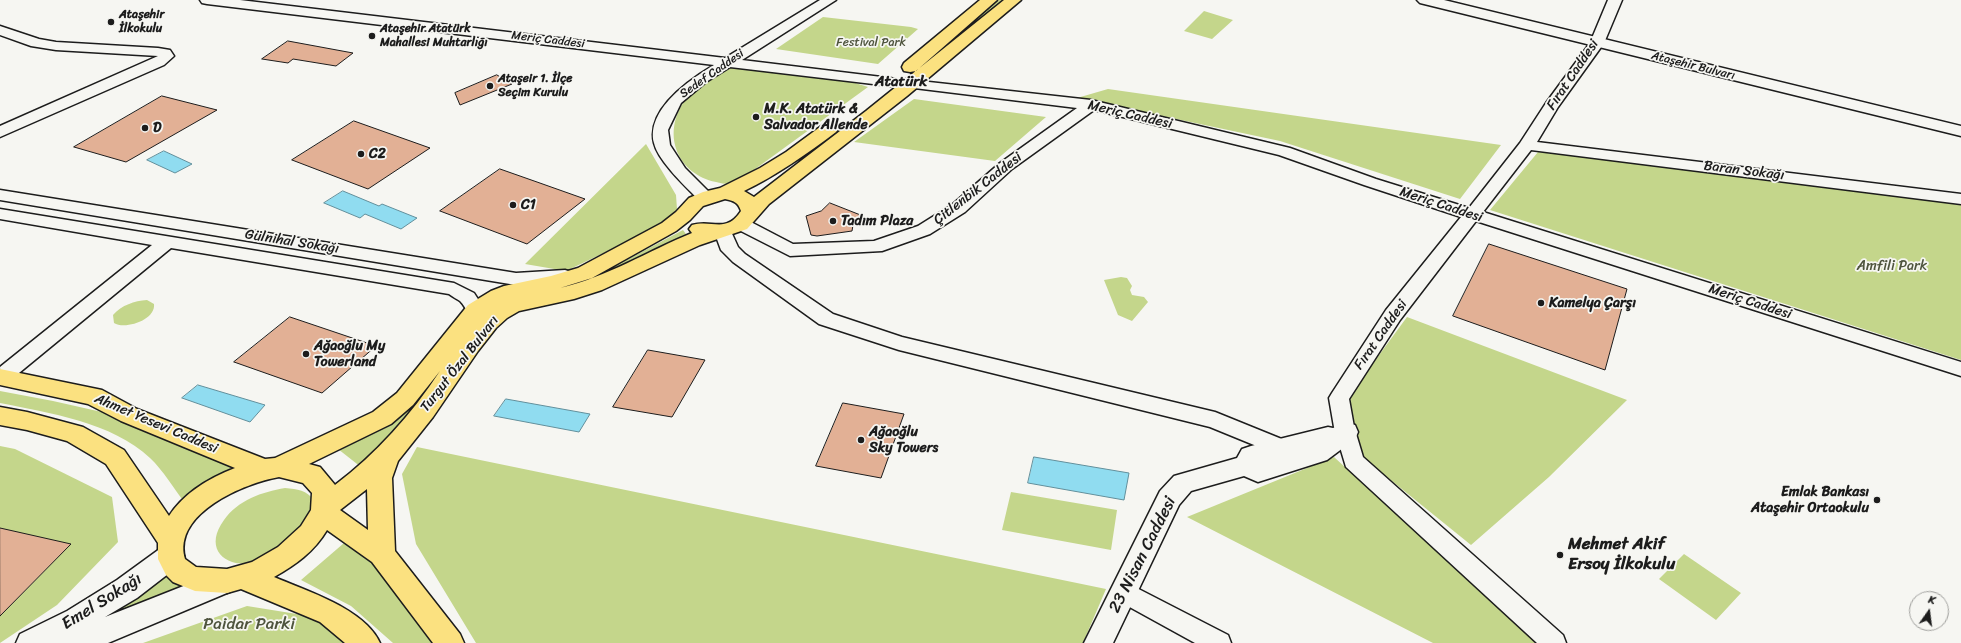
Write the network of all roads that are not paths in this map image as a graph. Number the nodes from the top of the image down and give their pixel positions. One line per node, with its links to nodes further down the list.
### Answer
1 (207, 0): 7 (street, Meriç Caddesi)
2 (829, 0): 10 (street, Sedef Caddesi)
3 (988, 0): 11 (main road)
4 (1014, 0): 12 (main road, Turgut Özal Bulvarı)
5 (1425, 0): 9 (street, Ataşehir Bulvarı)
6 (1615, 0): 9 (street, Fırat Caddesi)
7 (276, 4): 10 (street, Meriç Caddesi)
8 (0, 30): 15 (street)
9 (1597, 43): 14 (street, Ataşehir Bulvarı); 16 (street, Fırat Caddesi)
10 (729, 61): 11 (street, Meriç Caddesi); 20 (street, Sedef Caddesi)
11 (890, 82): 17 (main road)
12 (911, 84): 13 (street, Meriç Caddesi); 23 (main road, Turgut Özal Bulvarı)
13 (1091, 106): 22 (street, Meriç Caddesi); 23 (street, Çitlenbik Caddesi)
14 (1961, 131)
15 (0, 132)
16 (1527, 146): 19 (street, Baran Sokağı); 22 (street, Fırat Caddesi)
17 (725, 194): 20 (main road); 23 (main road)
18 (0, 195): 25 (street, Gülnihal Sokağı)
19 (1961, 199)
20 (699, 202): 23 (main road); 25 (main road, Turgut Özal Bulvarı)
21 (0, 214): 24 (street, Gülnihal Sokağı)
22 (1472, 214): 27 (street, Meriç Caddesi); 30 (street, Fırat Caddesi)
23 (732, 224): 31 (street); 32 (main road, Turgut Özal Bulvarı)
24 (168, 240): 26 (street, Gülnihal Sokağı); 28 (street)
25 (585, 273): 26 (main road, Turgut Özal Bulvarı)
26 (476, 310): 34 (main road, Turgut Özal Bulvarı)
27 (1961, 369)
28 (0, 377): 34 (main road, Ahmet Yesevi Caddesi)
29 (0, 416): 36 (main road)
30 (1346, 432): 31 (street); 33 (street); 46 (street, Fırat Caddesi)
31 (1282, 448): 33 (street)
32 (387, 456): 35 (main road, Turgut Özal Bulvarı); 37 (main road)
33 (1246, 466): 39 (street, 23 Nisan Caddesi)
34 (270, 468): 35 (main road, Turgut Özal Bulvarı); 36 (main road, Turgut Özal Bulvarı)
35 (324, 511): 37 (main road); 38 (main road, Turgut Özal Bulvarı)
36 (171, 548): 38 (main road, Turgut Özal Bulvarı); 40 (street, Emel Sokağı)
37 (382, 554): 43 (main road)
38 (235, 580): 41 (street, Emel Sokağı); 42 (main road)
39 (1123, 592): 44 (street, 23 Nisan Caddesi); 45 (street)
40 (30, 643)
41 (75, 643)
42 (366, 643)
43 (450, 643)
44 (1098, 643)
45 (1219, 643)
46 (1554, 643)

